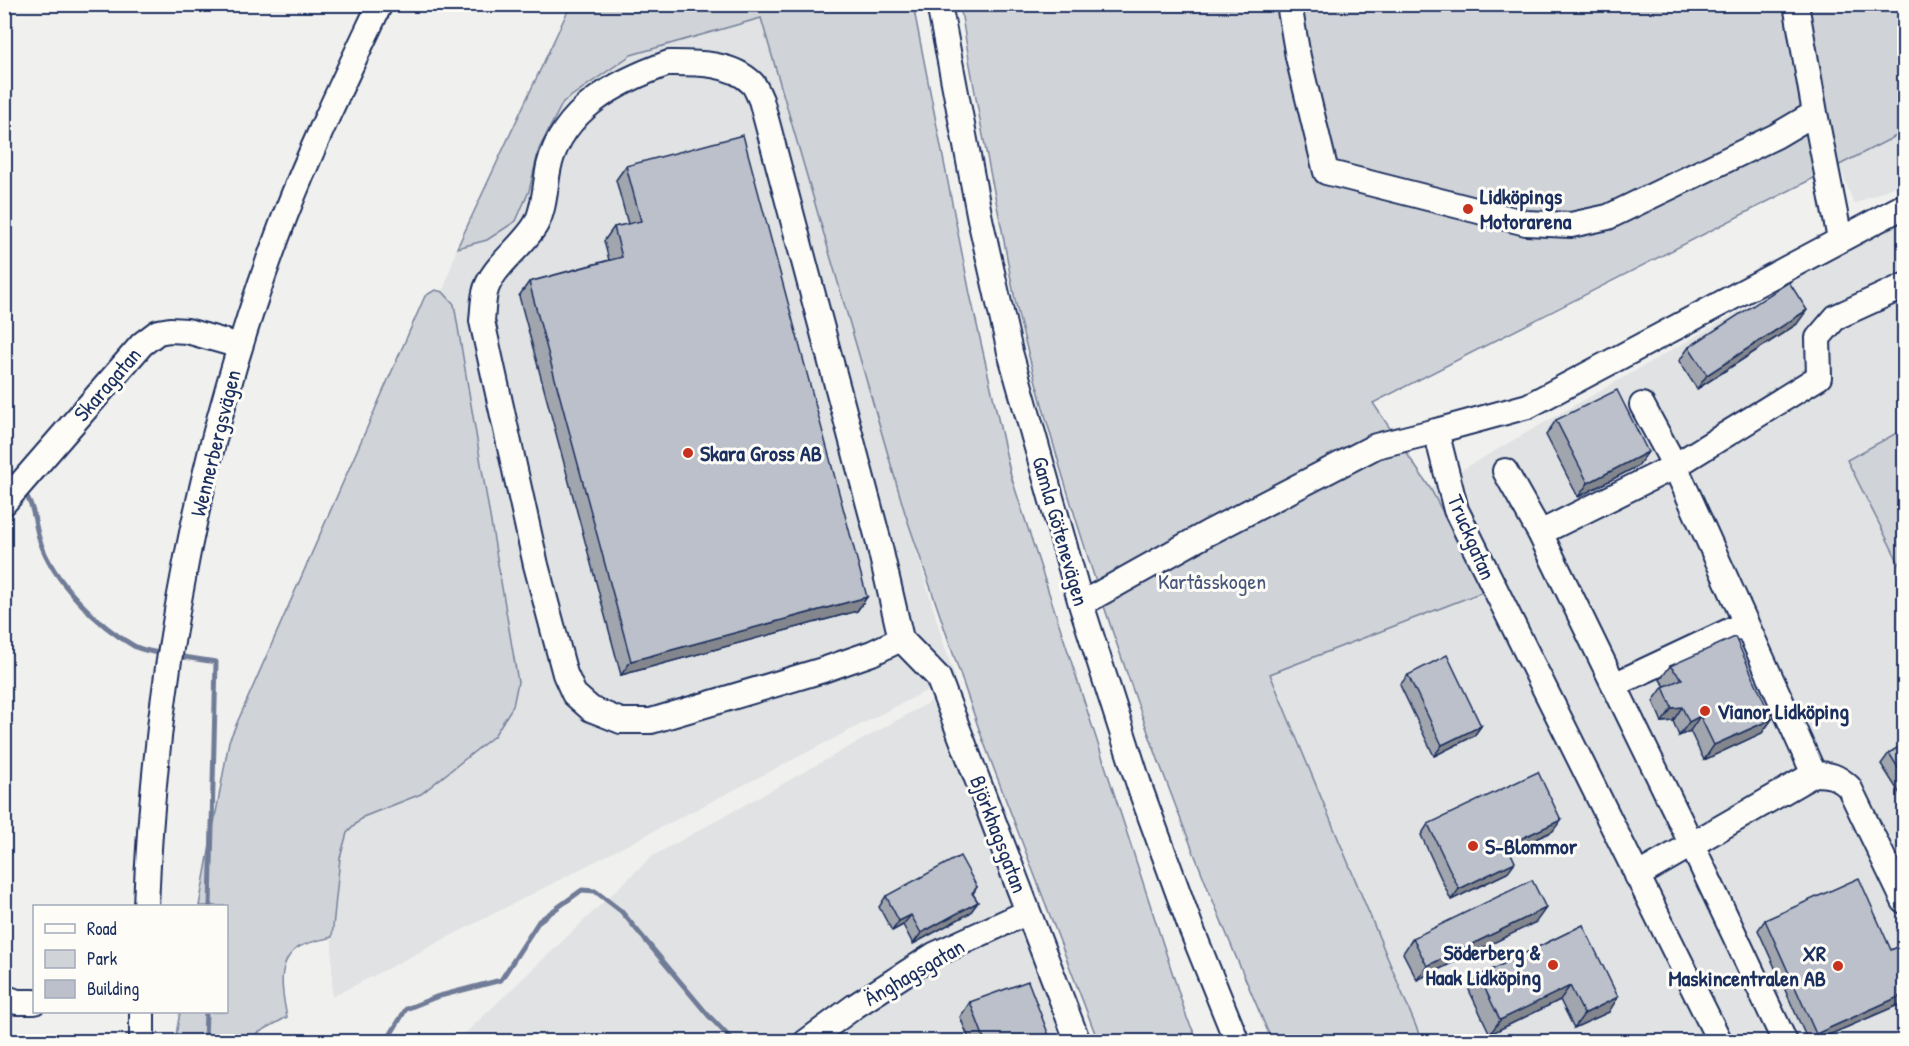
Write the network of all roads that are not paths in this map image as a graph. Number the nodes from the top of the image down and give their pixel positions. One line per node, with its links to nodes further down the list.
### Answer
1 (380, 4): 9 (street, Wennerbergsvägen)
2 (939, 4): 16 (street, Gamla Götenevägen)
3 (1289, 4): 5 (street)
4 (1796, 4): 5 (street)
5 (1815, 113): 7 (street)
6 (1905, 206): 7 (street)
7 (1840, 239): 11 (street)
8 (1905, 286): 12 (street)
9 (240, 346): 14 (street, Skaragatan); 24 (street, Wennerbergsvägen)
10 (1641, 405): 12 (street)
11 (1436, 431): 16 (street); 22 (street, Truckgatan)
12 (1675, 466): 15 (street); 17 (street)
13 (1505, 471): 15 (street)
14 (4, 503)
15 (1540, 533): 19 (street)
16 (1081, 604): 32 (street, Gamla Götenevägen)
17 (1746, 623): 19 (street); 20 (street)
18 (901, 639): 18 (street); 25 (street, Björkhagsgatan)
19 (1614, 685): 21 (street)
20 (1814, 774): 21 (street); 23 (street)
21 (1692, 845): 22 (street); 34 (street)
22 (1637, 876): 33 (street, Truckgatan)
23 (1905, 901)
24 (146, 905)
25 (1028, 912): 30 (street, Änghagsgatan); 31 (street, Björkhagsgatan)
26 (4, 997): 27 (street)
27 (33, 1002)
28 (142, 1013): 29 (street)
29 (142, 1041)
30 (806, 1041)
31 (1078, 1041)
32 (1237, 1041)
33 (1720, 1041)
34 (1785, 1041)

